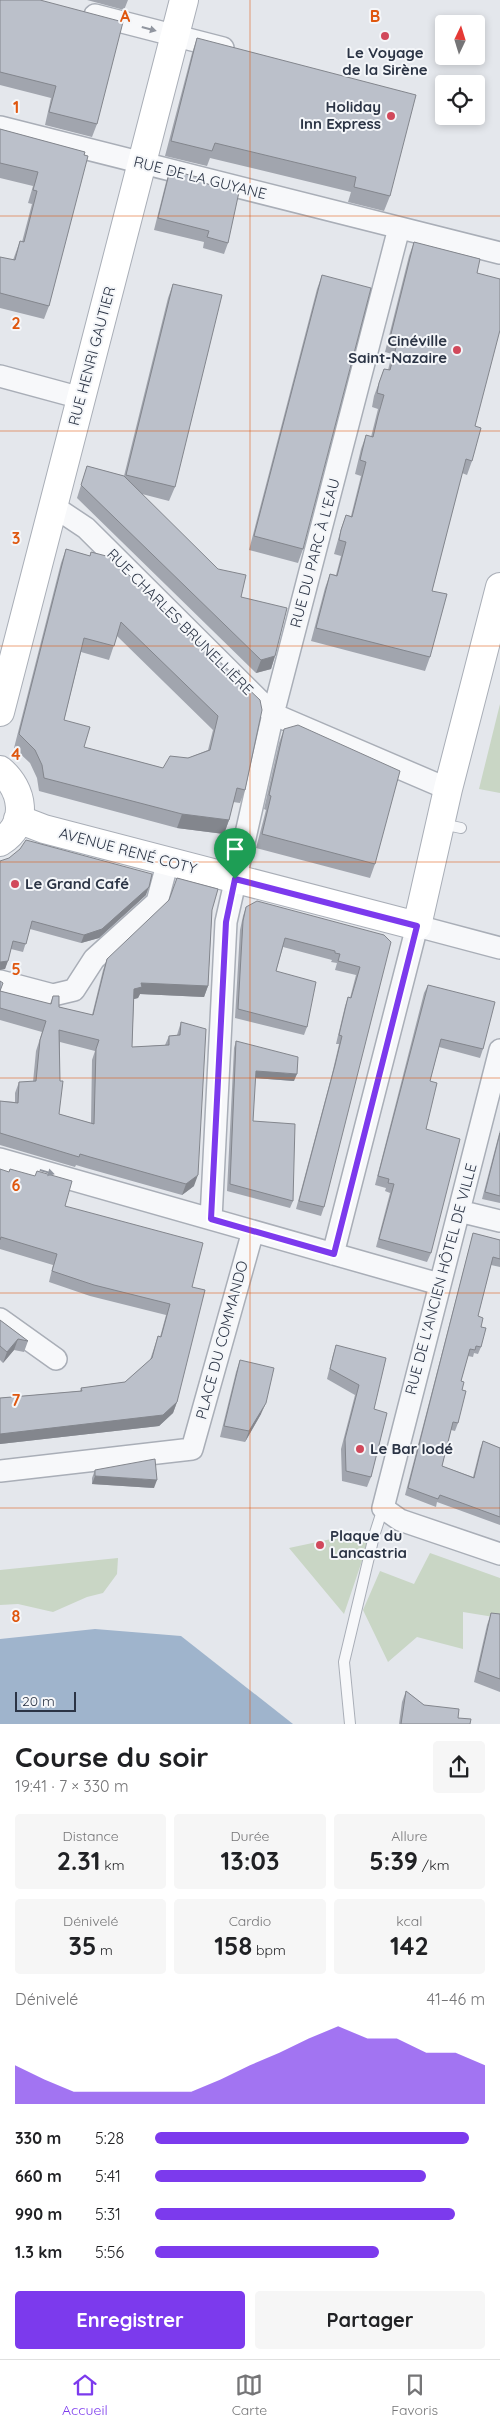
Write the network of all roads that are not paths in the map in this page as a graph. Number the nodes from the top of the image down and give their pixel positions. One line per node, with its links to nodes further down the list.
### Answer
1 (184, 0): 3 (main road, RUE HENRI GAUTIER)
2 (72, 9): 3 (street, one-way to 3)
3 (175, 36): 4 (street); 6 (main road, RUE HENRI GAUTIER)
4 (241, 52)
5 (0, 127): 6 (street, RUE DE LA GUYANE)
6 (142, 163): 7 (street, RUE DE LA GUYANE); 10 (main road, RUE HENRI GAUTIER)
7 (399, 228): 8 (street, RUE DE LA GUYANE); 14 (street, RUE DU PARC À L'EAU)
8 (500, 253)
9 (0, 376): 10 (street)
10 (81, 398): 11 (main road, RUE HENRI GAUTIER)
11 (53, 506): 13 (main road, RUE HENRI GAUTIER); 14 (street, RUE CHARLES BRUNELLIÈRE)
12 (500, 587): 16 (main road)
13 (0, 712)
14 (273, 714): 16 (street, RUE CHARLES BRUNELLIÈRE); 20 (street, RUE DU PARC À L'EAU)
15 (0, 770): 17 (main road)
16 (448, 789): 21 (main road)
17 (18, 819): 18 (main road); 19 (main road, AVENUE RENÉ COTY)
18 (0, 842)
19 (168, 861): 20 (main road, AVENUE RENÉ COTY); 23 (street)
20 (235, 879): 21 (main road, AVENUE RENÉ COTY); 27 (street, RUE DU PARC À L'EAU)
21 (417, 926): 22 (street, AVENUE RENÉ COTY); 30 (street)
22 (500, 948)
23 (0, 981)
24 (500, 1050): 26 (street, RUE DE L'ANCIEN HÔTEL DE VILLE)
25 (0, 1159): 27 (street, one-way to 27)
26 (459, 1211): 28 (street); 31 (street, RUE DE L'ANCIEN HÔTEL DE VILLE)
27 (211, 1219): 29 (street)
28 (500, 1221)
29 (252, 1231): 30 (street); 34 (street, PLACE DU COMMANDO)
30 (334, 1254): 31 (street)
31 (439, 1284): 35 (street, RUE DE L'ANCIEN HÔTEL DE VILLE)
32 (0, 1319): 33 (street)
33 (56, 1359)
34 (0, 1471)
35 (383, 1508): 36 (street); 37 (lane)
36 (500, 1554)
37 (350, 1724)

